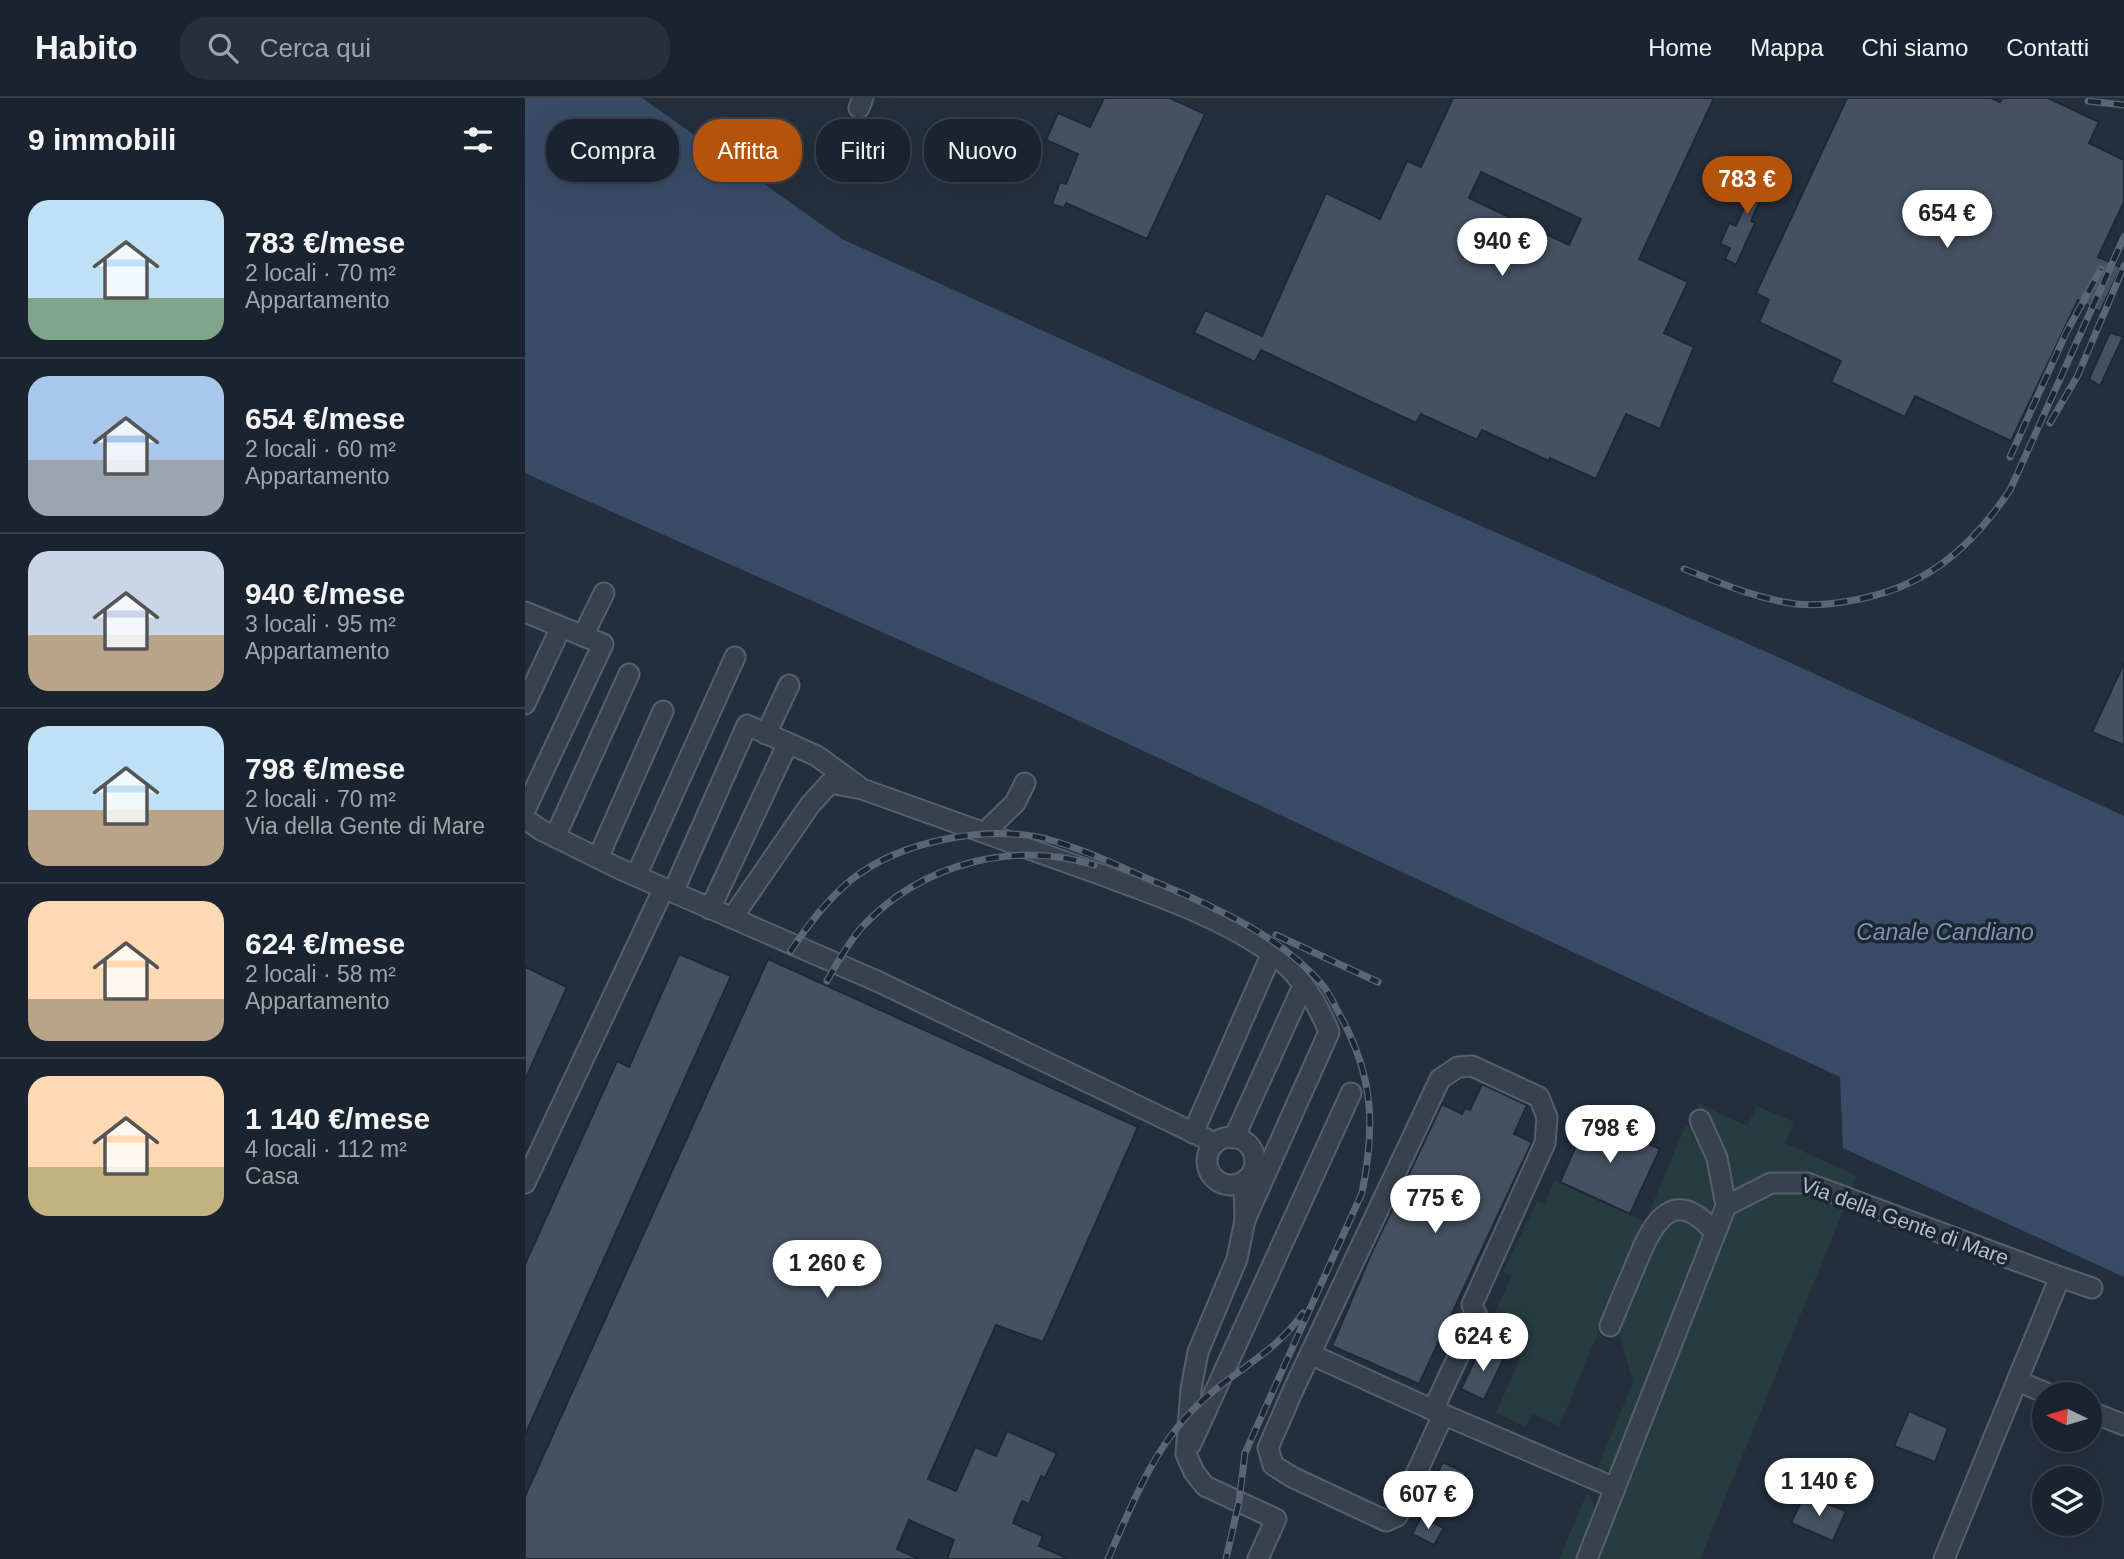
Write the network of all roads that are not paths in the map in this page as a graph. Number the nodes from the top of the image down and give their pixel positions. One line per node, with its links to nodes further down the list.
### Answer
1 (604, 593): 4 (street)
2 (525, 612): 3 (street)
3 (561, 627): 4 (street); 8 (street)
4 (583, 636): 14 (street)
5 (735, 657): 19 (street)
6 (629, 674): 17 (street)
7 (789, 685): 10 (street)
8 (525, 704)
9 (663, 711): 18 (street)
10 (766, 734): 11 (street); 20 (street)
11 (788, 743): 13 (street); 21 (street)
12 (1025, 783): 16 (street)
13 (862, 789): 16 (street); 22 (street)
14 (525, 810)
15 (525, 819): 17 (street)
16 (985, 832): 23 (street)
17 (555, 837): 18 (street)
18 (598, 858): 19 (street)
19 (636, 876): 20 (street)
20 (669, 890): 21 (street); 30 (street)
21 (711, 909): 22 (street)
22 (732, 918): 27 (street)
23 (1272, 953): 24 (street); 27 (street)
24 (1303, 986): 28 (street); 32 (street)
25 (1351, 1094): 43 (street)
26 (1700, 1120): 31 (street)
27 (1193, 1133): 28 (street)
28 (1224, 1141): 29 (street); 29 (street)
29 (1244, 1182): 32 (street)
30 (525, 1183)
31 (1726, 1206): 33 (street); 34 (street, Via della Gente di Mare)
32 (1245, 1220): 43 (street)
33 (1715, 1233): 36 (street); 44 (street)
34 (2060, 1277): 35 (street, Via della Gente di Mare); 38 (street)
35 (2092, 1289)
36 (1610, 1326)
37 (1310, 1354): 40 (street); 40 (street); 40 (street)
38 (2017, 1381): 39 (street); 47 (street)
39 (2032, 1387)
40 (1438, 1413): 44 (street)
41 (2102, 1416): 42 (street)
42 (2124, 1425)
43 (1186, 1454): 45 (street)
44 (1615, 1488): 46 (street)
45 (1258, 1559)
46 (1587, 1559)
47 (1944, 1559)

